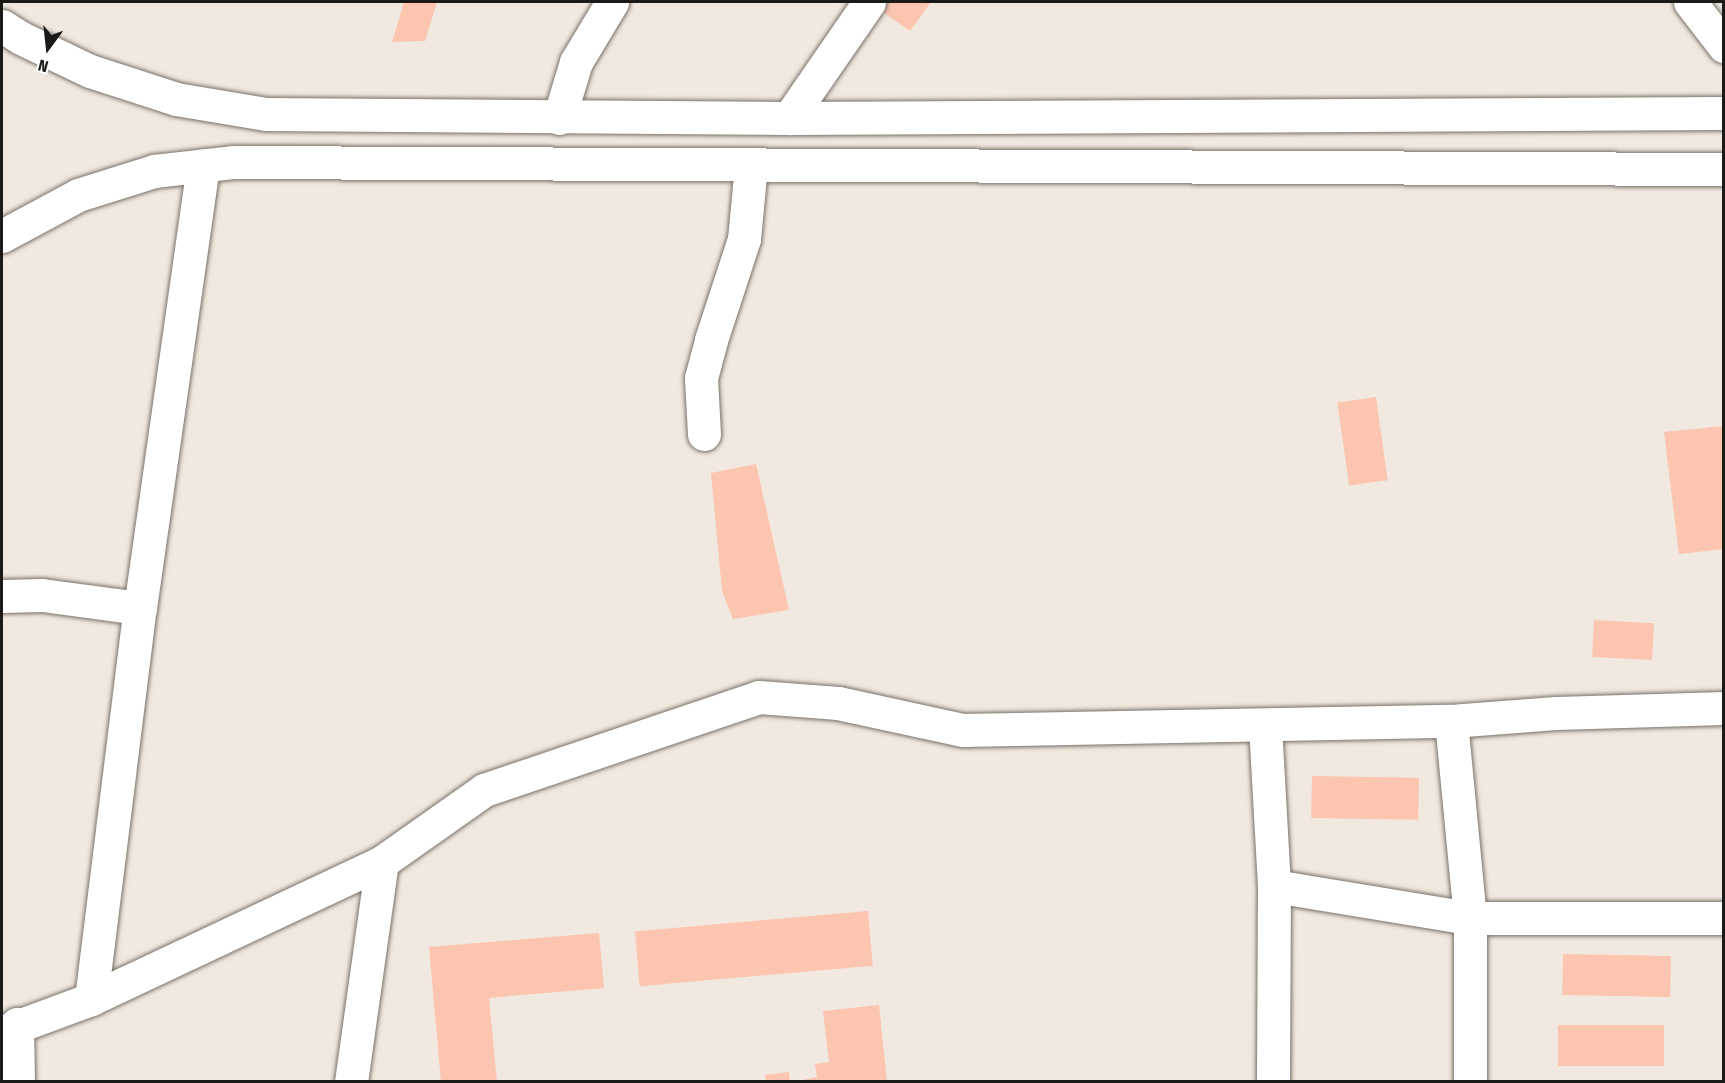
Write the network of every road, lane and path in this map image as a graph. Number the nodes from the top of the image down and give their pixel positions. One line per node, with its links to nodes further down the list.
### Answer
1 (612, 2): 7 (street)
2 (869, 2): 8 (street)
3 (1690, 2): 5 (street)
4 (2, 26): 7 (street)
5 (1724, 46)
6 (1724, 113): 8 (street)
7 (559, 118): 8 (street)
8 (789, 118)
9 (203, 165): 10 (street); 12 (street); 15 (street)
10 (751, 165): 11 (street); 13 (street)
11 (1724, 169)
12 (2, 236)
13 (704, 434)
14 (2, 596): 15 (street)
15 (140, 608): 23 (street)
16 (1724, 708): 17 (street)
17 (1451, 721): 18 (street); 21 (street)
18 (1265, 725): 19 (street); 20 (street)
19 (382, 862): 23 (street); 26 (street)
20 (1274, 886): 21 (street); 27 (street)
21 (1470, 918): 22 (street); 28 (street)
22 (1724, 918)
23 (91, 999): 24 (street)
24 (9, 1028): 25 (street)
25 (18, 1082)
26 (351, 1082)
27 (1273, 1082)
28 (1470, 1082)

